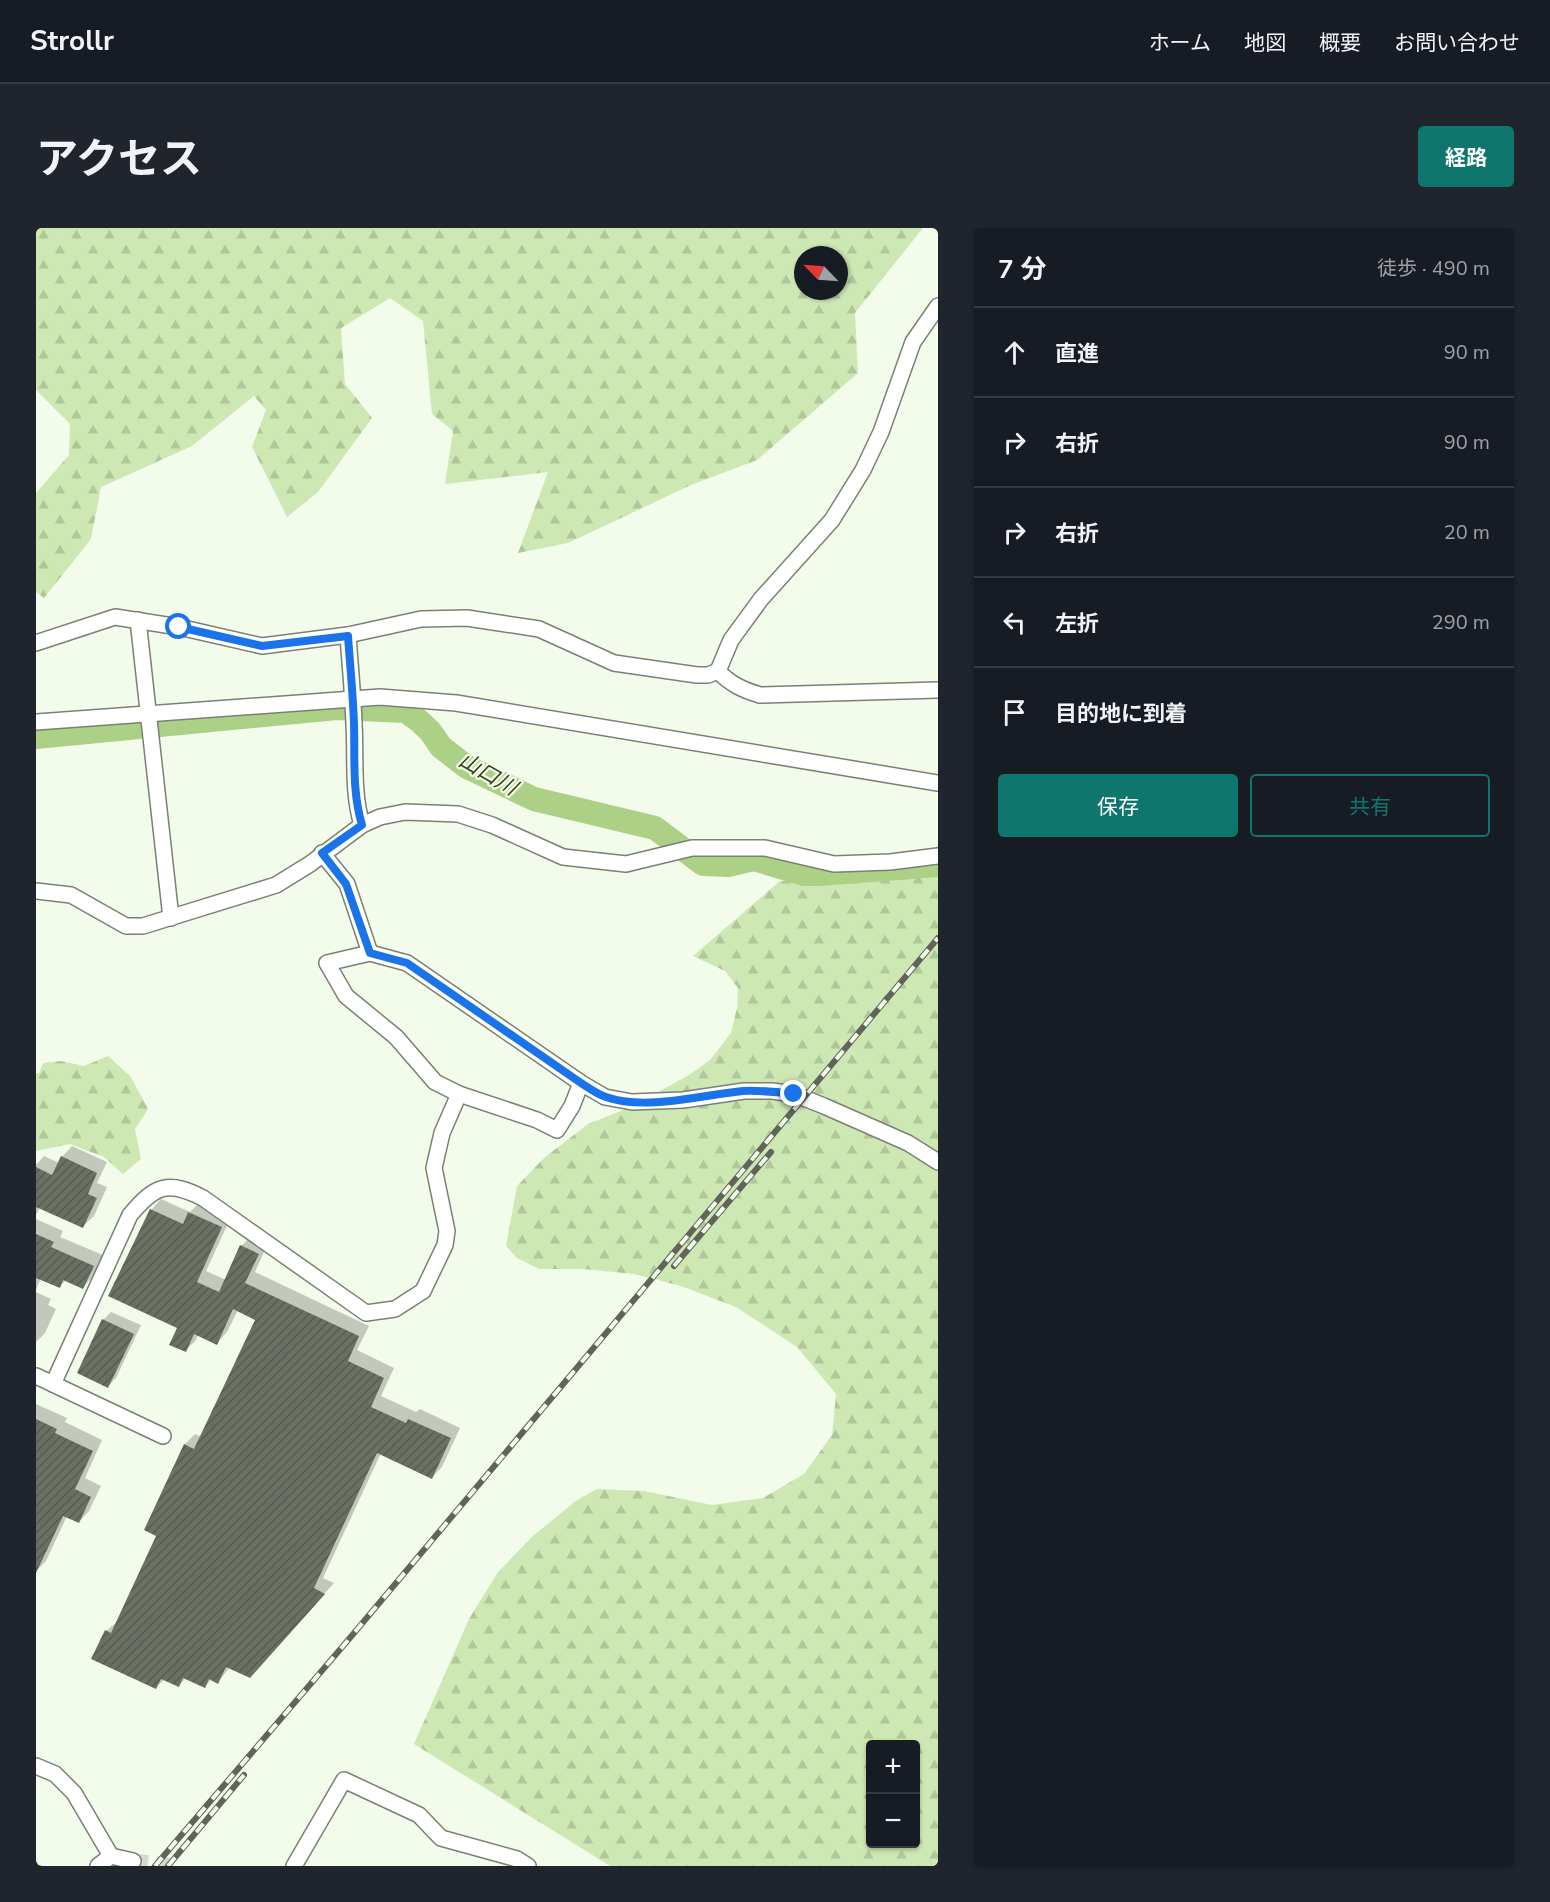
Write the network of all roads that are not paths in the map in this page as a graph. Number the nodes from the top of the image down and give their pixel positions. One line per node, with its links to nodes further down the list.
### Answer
1 (938, 306): 5 (street)
2 (138, 620): 3 (street); 4 (street); 8 (street)
3 (348, 636): 5 (street); 7 (street)
4 (36, 643)
5 (718, 671): 6 (street)
6 (938, 690)
7 (352, 699): 8 (street); 10 (street); 11 (street)
8 (149, 714): 9 (street); 15 (street)
9 (36, 723)
10 (938, 783)
11 (362, 825): 12 (street); 13 (street)
12 (322, 853): 15 (street); 16 (street)
13 (938, 856)
14 (36, 891): 15 (street)
15 (171, 918)
16 (370, 953): 17 (street); 18 (street)
17 (581, 1083): 18 (street); 19 (street)
18 (459, 1094): 21 (street)
19 (938, 1162)
20 (36, 1376): 21 (street)
21 (53, 1384): 22 (street)
22 (163, 1436)
23 (36, 1766): 24 (street)
24 (111, 1856): 25 (street); 27 (street)
25 (133, 1862)
26 (519, 1864): 28 (street)
27 (98, 1866)
28 (294, 1866)

